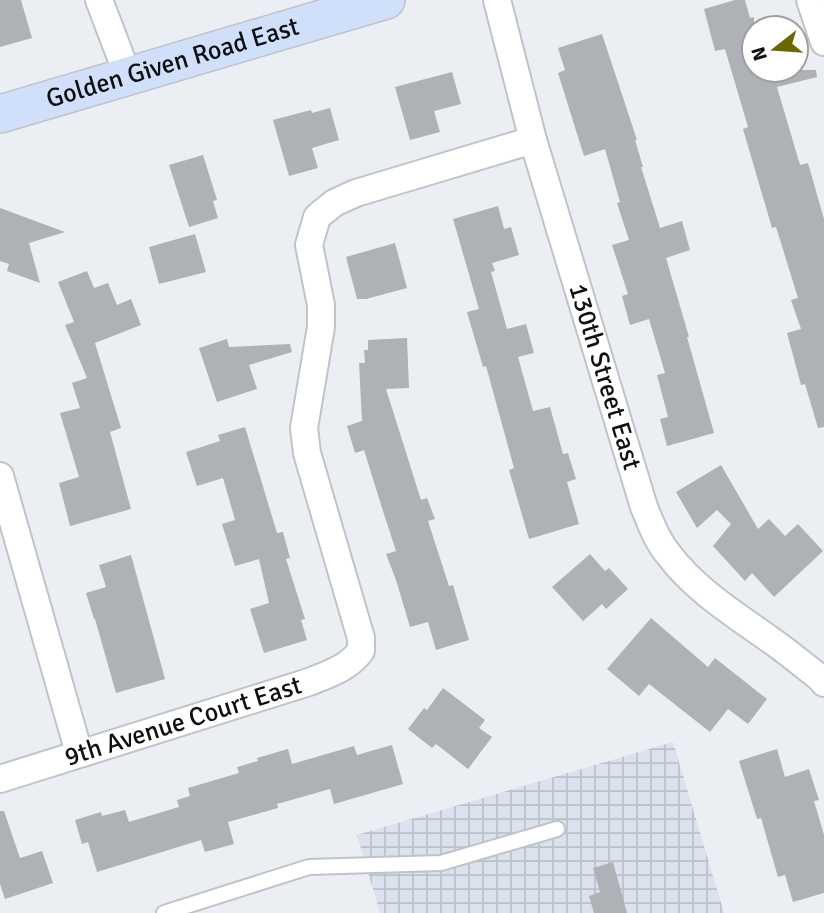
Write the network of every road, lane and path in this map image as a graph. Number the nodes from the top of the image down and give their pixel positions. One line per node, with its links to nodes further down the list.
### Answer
1 (99, 0): 6 (street)
2 (386, 0): 6 (street, Golden Given Road East)
3 (497, 0): 8 (street, 130th Street East)
4 (810, 0): 5 (street)
5 (824, 42)
6 (128, 76): 7 (street, Golden Given Road East)
7 (0, 114)
8 (533, 139): 10 (street, 130th Street East); 11 (street, 9th Avenue Court East)
9 (0, 476): 11 (street)
10 (824, 683)
11 (79, 753): 12 (street, 9th Avenue Court East)
12 (0, 779)
13 (557, 829): 14 (lane)
14 (164, 913)

